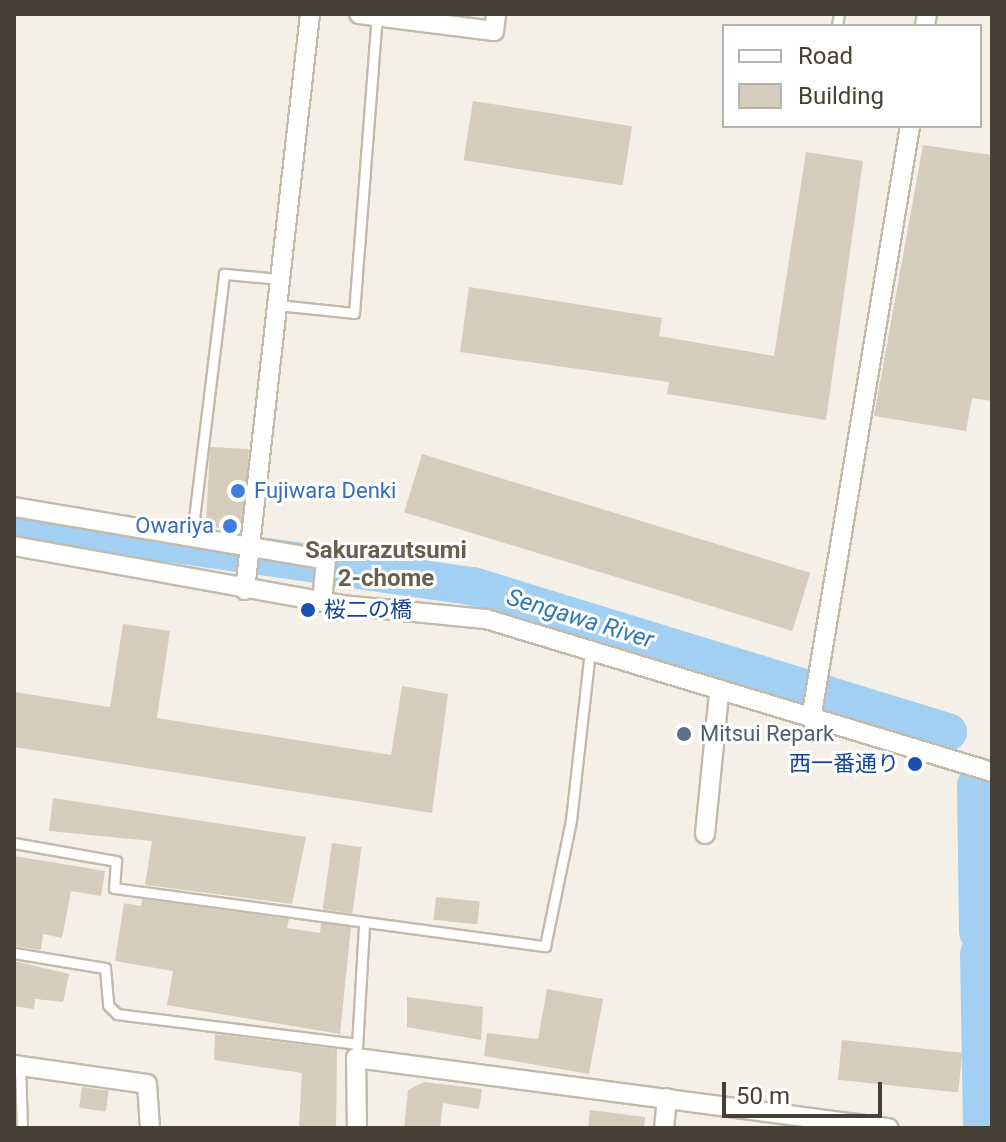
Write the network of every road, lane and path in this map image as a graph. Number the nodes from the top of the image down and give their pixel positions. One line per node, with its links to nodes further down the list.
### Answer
1 (310, 14): 5 (street)
2 (496, 14): 3 (street)
3 (368, 16): 6 (lane)
4 (910, 128): 15 (street)
5 (280, 279): 6 (street); 8 (lane)
6 (277, 305): 9 (street)
7 (14, 507): 8 (street)
8 (192, 535): 9 (street)
9 (252, 545): 11 (street); 12 (street)
10 (14, 546): 11 (street)
11 (245, 590): 12 (street)
12 (322, 602): 13 (street)
13 (590, 651): 14 (street); 19 (lane)
14 (719, 693): 15 (street); 17 (street)
15 (811, 719): 16 (street)
16 (992, 772)
17 (705, 834)
18 (14, 843): 19 (lane)
19 (364, 927): 21 (lane)
20 (14, 953): 21 (lane)
21 (357, 1051): 23 (street); 26 (street)
22 (17, 1065): 24 (lane); 25 (street)
23 (667, 1098): 27 (street); 28 (street)
24 (22, 1128)
25 (150, 1128)
26 (357, 1128)
27 (664, 1128)
28 (888, 1128)

